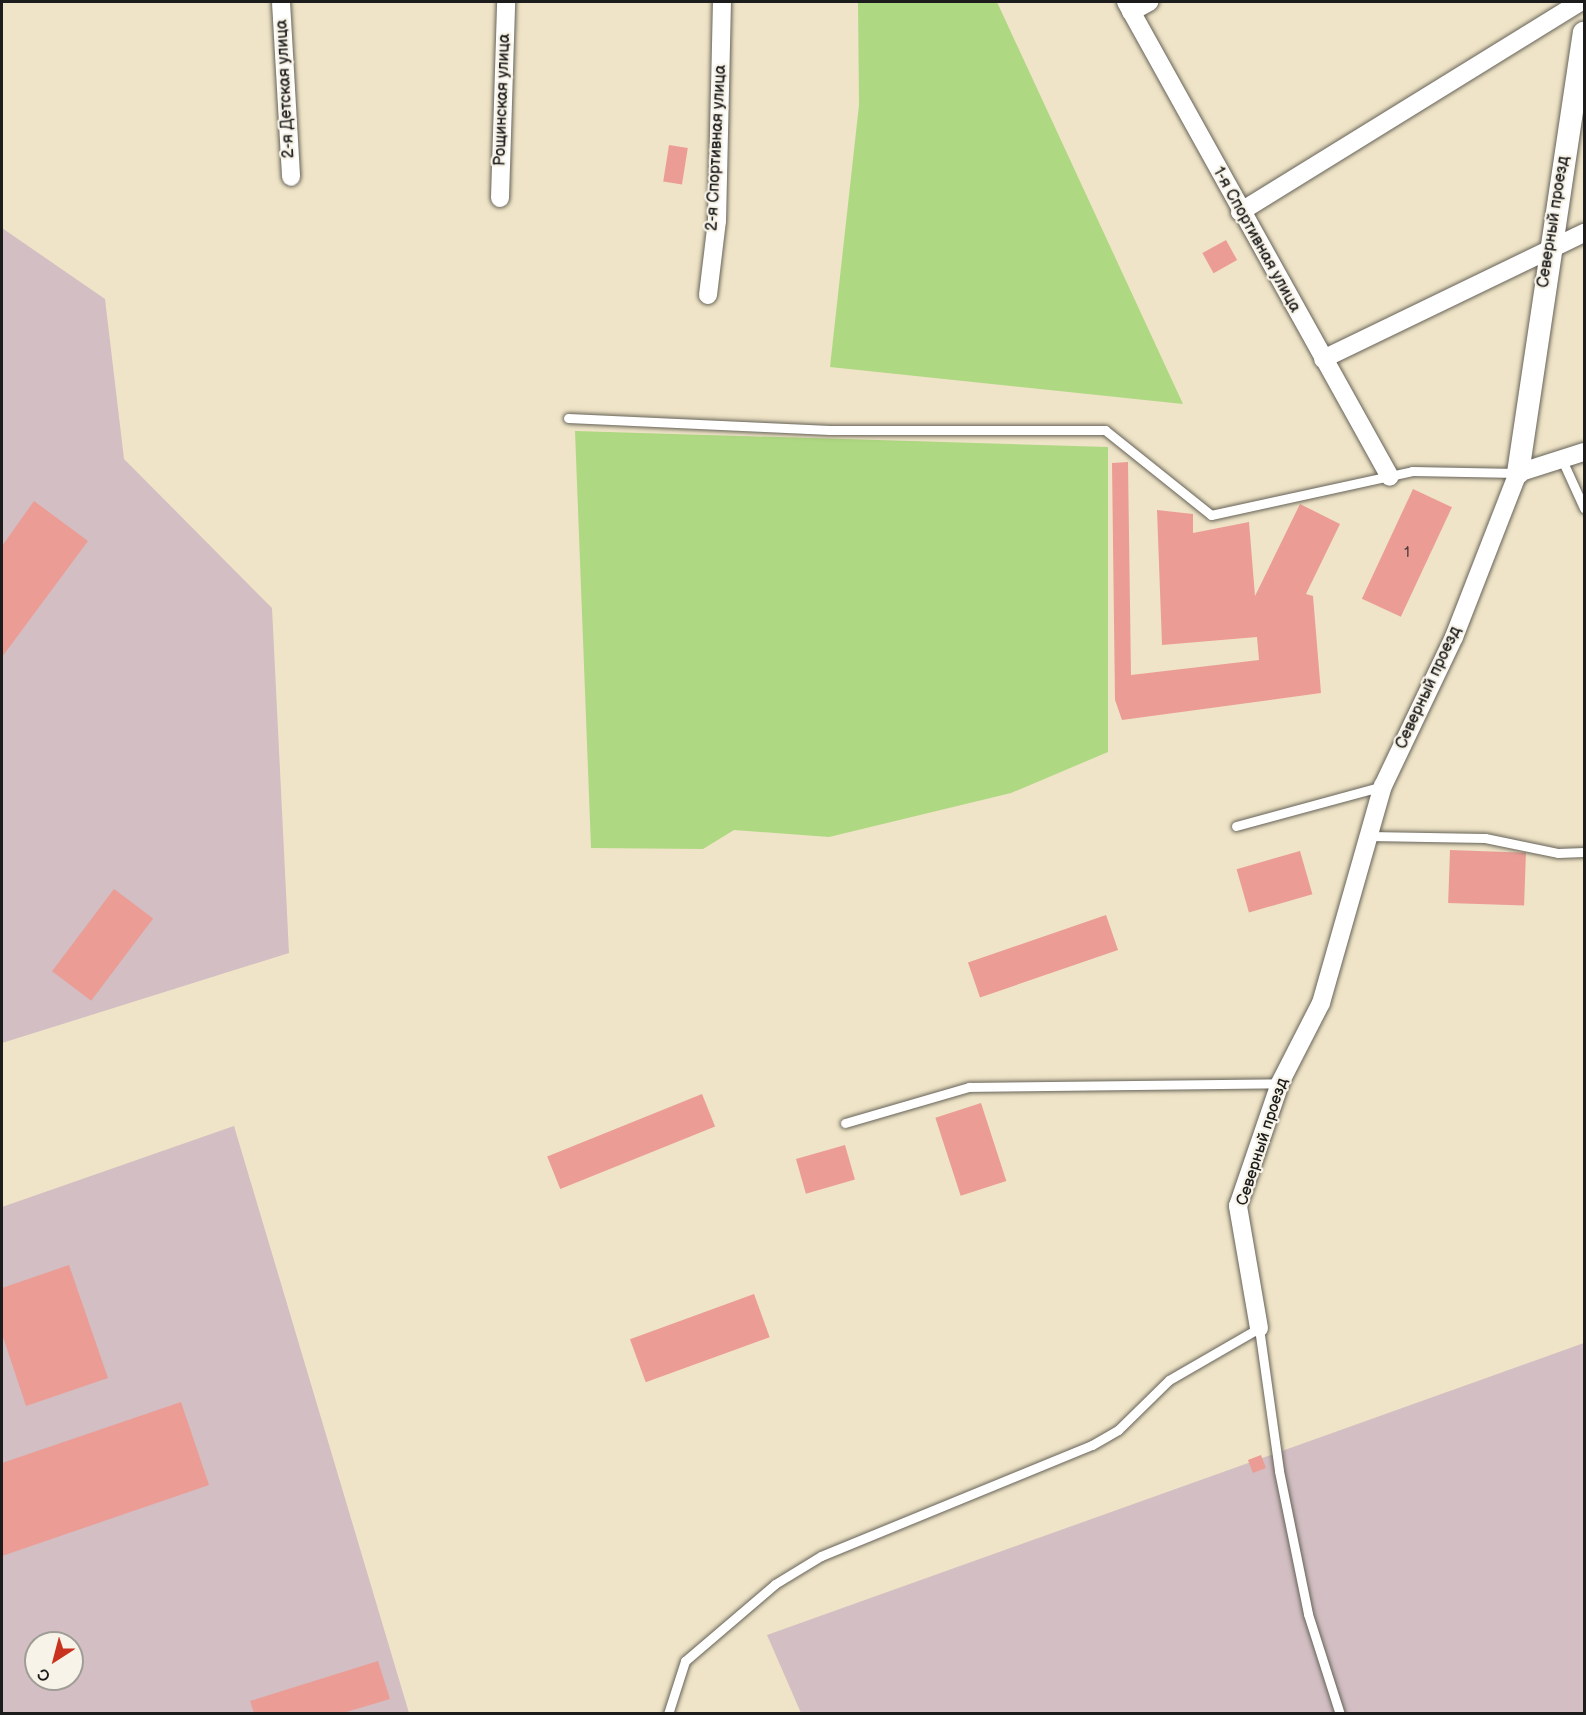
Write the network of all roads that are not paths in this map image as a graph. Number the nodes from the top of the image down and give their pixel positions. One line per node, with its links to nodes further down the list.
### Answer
1 (281, 2): 8 (street, 2-я Детская улица)
2 (506, 2): 9 (street, Рощинская улица)
3 (722, 2): 13 (street, 2-я Спортивная улица)
4 (1149, 2): 6 (street)
5 (1580, 2): 10 (street)
6 (1128, 7): 10 (street, 1-я Спортивная улица)
7 (1584, 33): 12 (street, Северный проезд)
8 (291, 177)
9 (500, 198)
10 (1240, 212): 14 (street, 1-я Спортивная улица)
11 (1584, 233): 12 (street)
12 (1549, 249): 14 (street); 18 (street, Северный проезд)
13 (708, 295)
14 (1323, 359): 19 (street, 1-я Спортивная улица)
15 (568, 418): 19 (lane)
16 (1584, 452): 17 (street)
17 (1563, 462): 18 (street); 20 (lane)
18 (1518, 472): 19 (lane); 21 (street, Северный проезд)
19 (1390, 477)
20 (1584, 508)
21 (1383, 786): 22 (lane); 23 (street, Северный проезд)
22 (1236, 826)
23 (1369, 836): 24 (lane); 25 (street, Северный проезд)
24 (1584, 852)
25 (1280, 1083): 26 (lane); 27 (street, Северный проезд)
26 (844, 1123)
27 (1259, 1328): 28 (lane); 29 (lane)
28 (668, 1713)
29 (1340, 1713)

